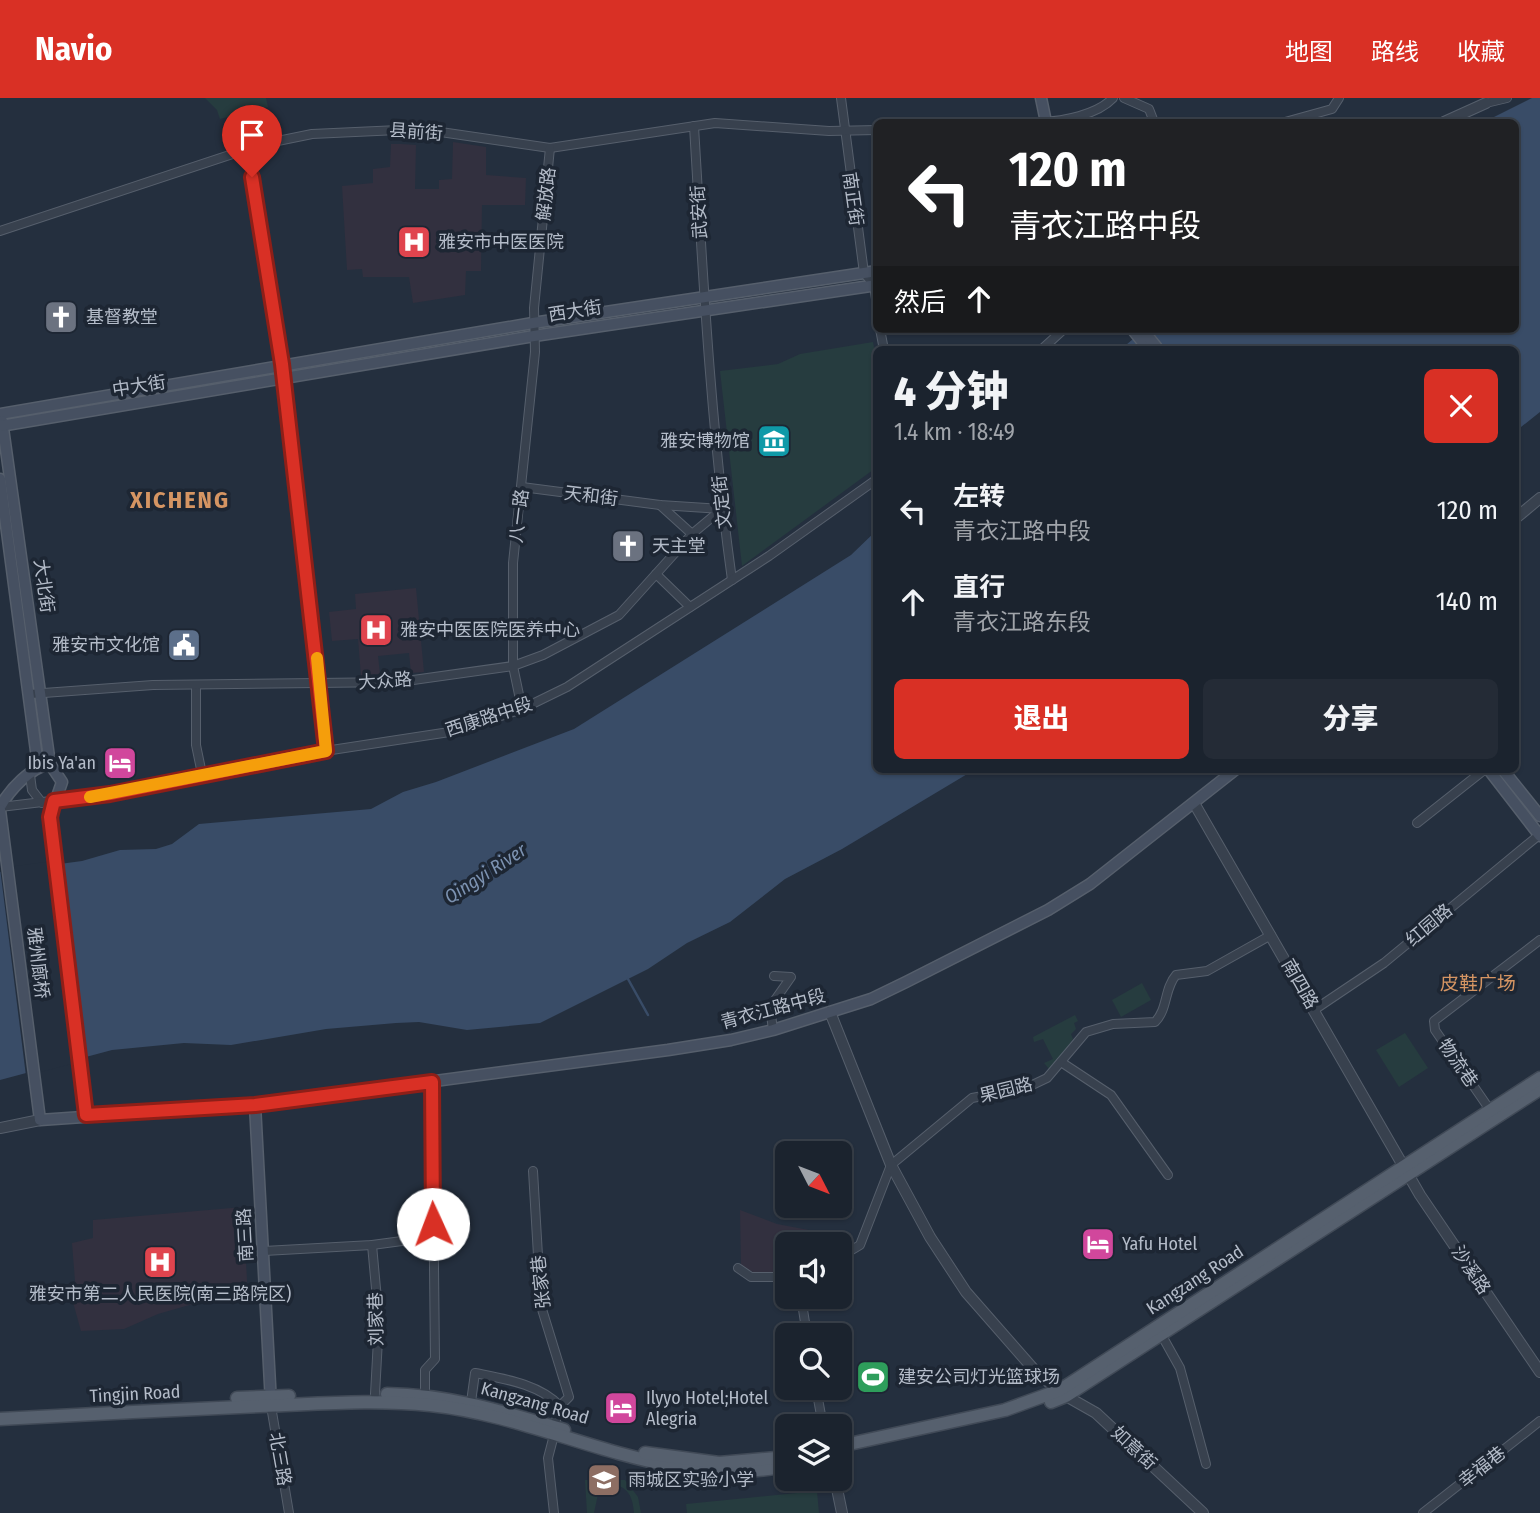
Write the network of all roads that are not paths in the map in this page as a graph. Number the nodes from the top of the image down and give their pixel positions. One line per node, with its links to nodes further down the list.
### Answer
1 (841, 98): 15 (street, 南正街)
2 (1041, 98): 8 (main road)
3 (1113, 98): 9 (street)
4 (1124, 98): 10 (street)
5 (1339, 98): 11 (street)
6 (1507, 98): 7 (street)
7 (1486, 103): 12 (street)
8 (1044, 119)
9 (1069, 119)
10 (1153, 119)
11 (1295, 119)
12 (1451, 119)
13 (694, 126): 15 (street, 县前街); 16 (street, 县前街); 23 (street, 武安街)
14 (873, 130): 15 (street, 县前街)
15 (843, 131): 20 (street, 南正街)
16 (550, 148): 17 (street, 县前街); 24 (street, 解放路)
17 (248, 150): 18 (street, 县前街); 28 (street)
18 (0, 231)
19 (873, 272): 20 (main road, 西大街)
20 (864, 273): 21 (street); 23 (main road, 西大街)
21 (873, 283)
22 (873, 285): 23 (main road, 西大街)
23 (704, 303): 24 (main road, 西大街); 26 (main road, 西大街); 37 (street, 文定街)
24 (533, 323): 26 (street, 八一路); 28 (main road, 西大街)
25 (1060, 333): 27 (street)
26 (534, 336): 29 (main road, 西大街); 34 (street, 八一路)
27 (1045, 346)
28 (282, 364): 29 (street); 30 (main road, 西大街)
29 (283, 380): 31 (main road, 中大街); 44 (street)
30 (0, 413): 31 (main road, 大北街)
31 (1, 426): 46 (main road, 大北街)
32 (0, 480): 46 (main road, 大北街)
33 (873, 482): 41 (street, 西康路中段)
34 (522, 487): 36 (street, 天和街); 43 (street, 八一路)
35 (1540, 498): 38 (street)
36 (660, 505): 37 (street, 天和街); 39 (street)
37 (722, 509): 39 (street, 大众路); 41 (street, 文定街)
38 (1519, 516)
39 (692, 534): 40 (street, 大众路)
40 (656, 574): 42 (street); 43 (street, 大众路)
41 (732, 580): 42 (street, 西康路中段)
42 (690, 607): 47 (street, 西康路中段)
43 (513, 666): 44 (street, 大众路); 47 (street, 八一路)
44 (320, 684): 45 (street, 大众路); 48 (street)
45 (196, 686): 46 (street, 大众路); 55 (street)
46 (36, 693): 49 (main road, 大北街); 50 (main road, 大北街)
47 (522, 709): 48 (street, 西康路中段)
48 (326, 751): 55 (street, 西康路中段)
49 (50, 764): 50 (main road); 56 (main road)
50 (34, 771): 56 (street); 58 (main road)
51 (1231, 773): 57 (main road, 青衣江路中段)
52 (1483, 773): 60 (street)
53 (1489, 773): 61 (main road)
54 (1506, 773): 59 (main road)
55 (202, 774): 56 (street, 西康路中段)
56 (48, 802): 58 (street, 西康路中段); 74 (main road, 雅州廊桥)
57 (1194, 803): 62 (street, 南四路); 66 (main road, 青衣江路中段)
58 (0, 808): 75 (main road, 雅州廊桥)
59 (1539, 813)
60 (1417, 823)
61 (1540, 835): 65 (street, 红园路)
62 (1272, 935): 65 (street, 南四路); 68 (street, 果园路)
63 (1540, 940): 73 (street, 物流巷)
64 (774, 976): 67 (street)
65 (1314, 1010): 78 (street, 南四路)
66 (830, 1012): 67 (main road, 青衣江路中段); 77 (street, 如意街)
67 (774, 1030): 70 (main road, 青衣江路中段)
68 (1061, 1062): 77 (street, 果园路); 80 (street)
69 (1540, 1078): 73 (main road, Kangzang Road)
70 (432, 1082): 72 (main road, 青衣江路中段); 81 (street)
71 (1540, 1089): 78 (main road, Kangzang Road)
72 (255, 1105): 74 (main road, 青衣江路中段); 84 (main road, 南三路)
73 (1490, 1110): 78 (main road, Kangzang Road)
74 (86, 1115): 75 (main road, 青衣江路中段)
75 (40, 1120): 76 (street)
76 (0, 1128)
77 (891, 1165): 83 (street, 果园路); 89 (street, 如意街)
78 (1408, 1170): 87 (main road, Kangzang Road); 88 (street, 沙溪路); 89 (main road, Kangzang Road)
79 (533, 1171): 94 (street, 张家巷)
80 (1168, 1175)
81 (432, 1237): 82 (street); 91 (street)
82 (372, 1245): 84 (street); 90 (street, 刘家巷)
83 (852, 1250)
84 (264, 1251): 92 (main road, 南三路)
85 (738, 1268): 86 (street)
86 (775, 1277)
87 (1161, 1334): 89 (main road, Kangzang Road); 102 (street)
88 (1540, 1373)
89 (1063, 1393): 99 (main road, Kangzang Road); 100 (main road, Kangzang Road); 108 (street, 如意街)
90 (375, 1394): 91 (main road, Kangzang Road); 92 (main road, Kangzang Road)
91 (425, 1395): 93 (main road, Kangzang Road)
92 (270, 1401): 95 (main road, Tingjin Road); 96 (main road, Tingjin Road); 98 (main road, Kangzang Road); 105 (street, 北三路)
93 (471, 1402): 94 (street); 98 (main road, Kangzang Road)
94 (560, 1406): 98 (street, 张家巷)
95 (0, 1411)
96 (0, 1419)
97 (1540, 1421): 109 (street, 幸福巷)
98 (554, 1431): 101 (main road, Kangzang Road); 103 (main road, Kangzang Road); 106 (street, 张家巷)
99 (852, 1443)
100 (852, 1451)
101 (775, 1459)
102 (1206, 1464)
103 (775, 1467)
104 (837, 1491): 107 (street)
105 (289, 1513)
106 (554, 1513)
107 (842, 1513)
108 (1203, 1513)
109 (1423, 1513)

